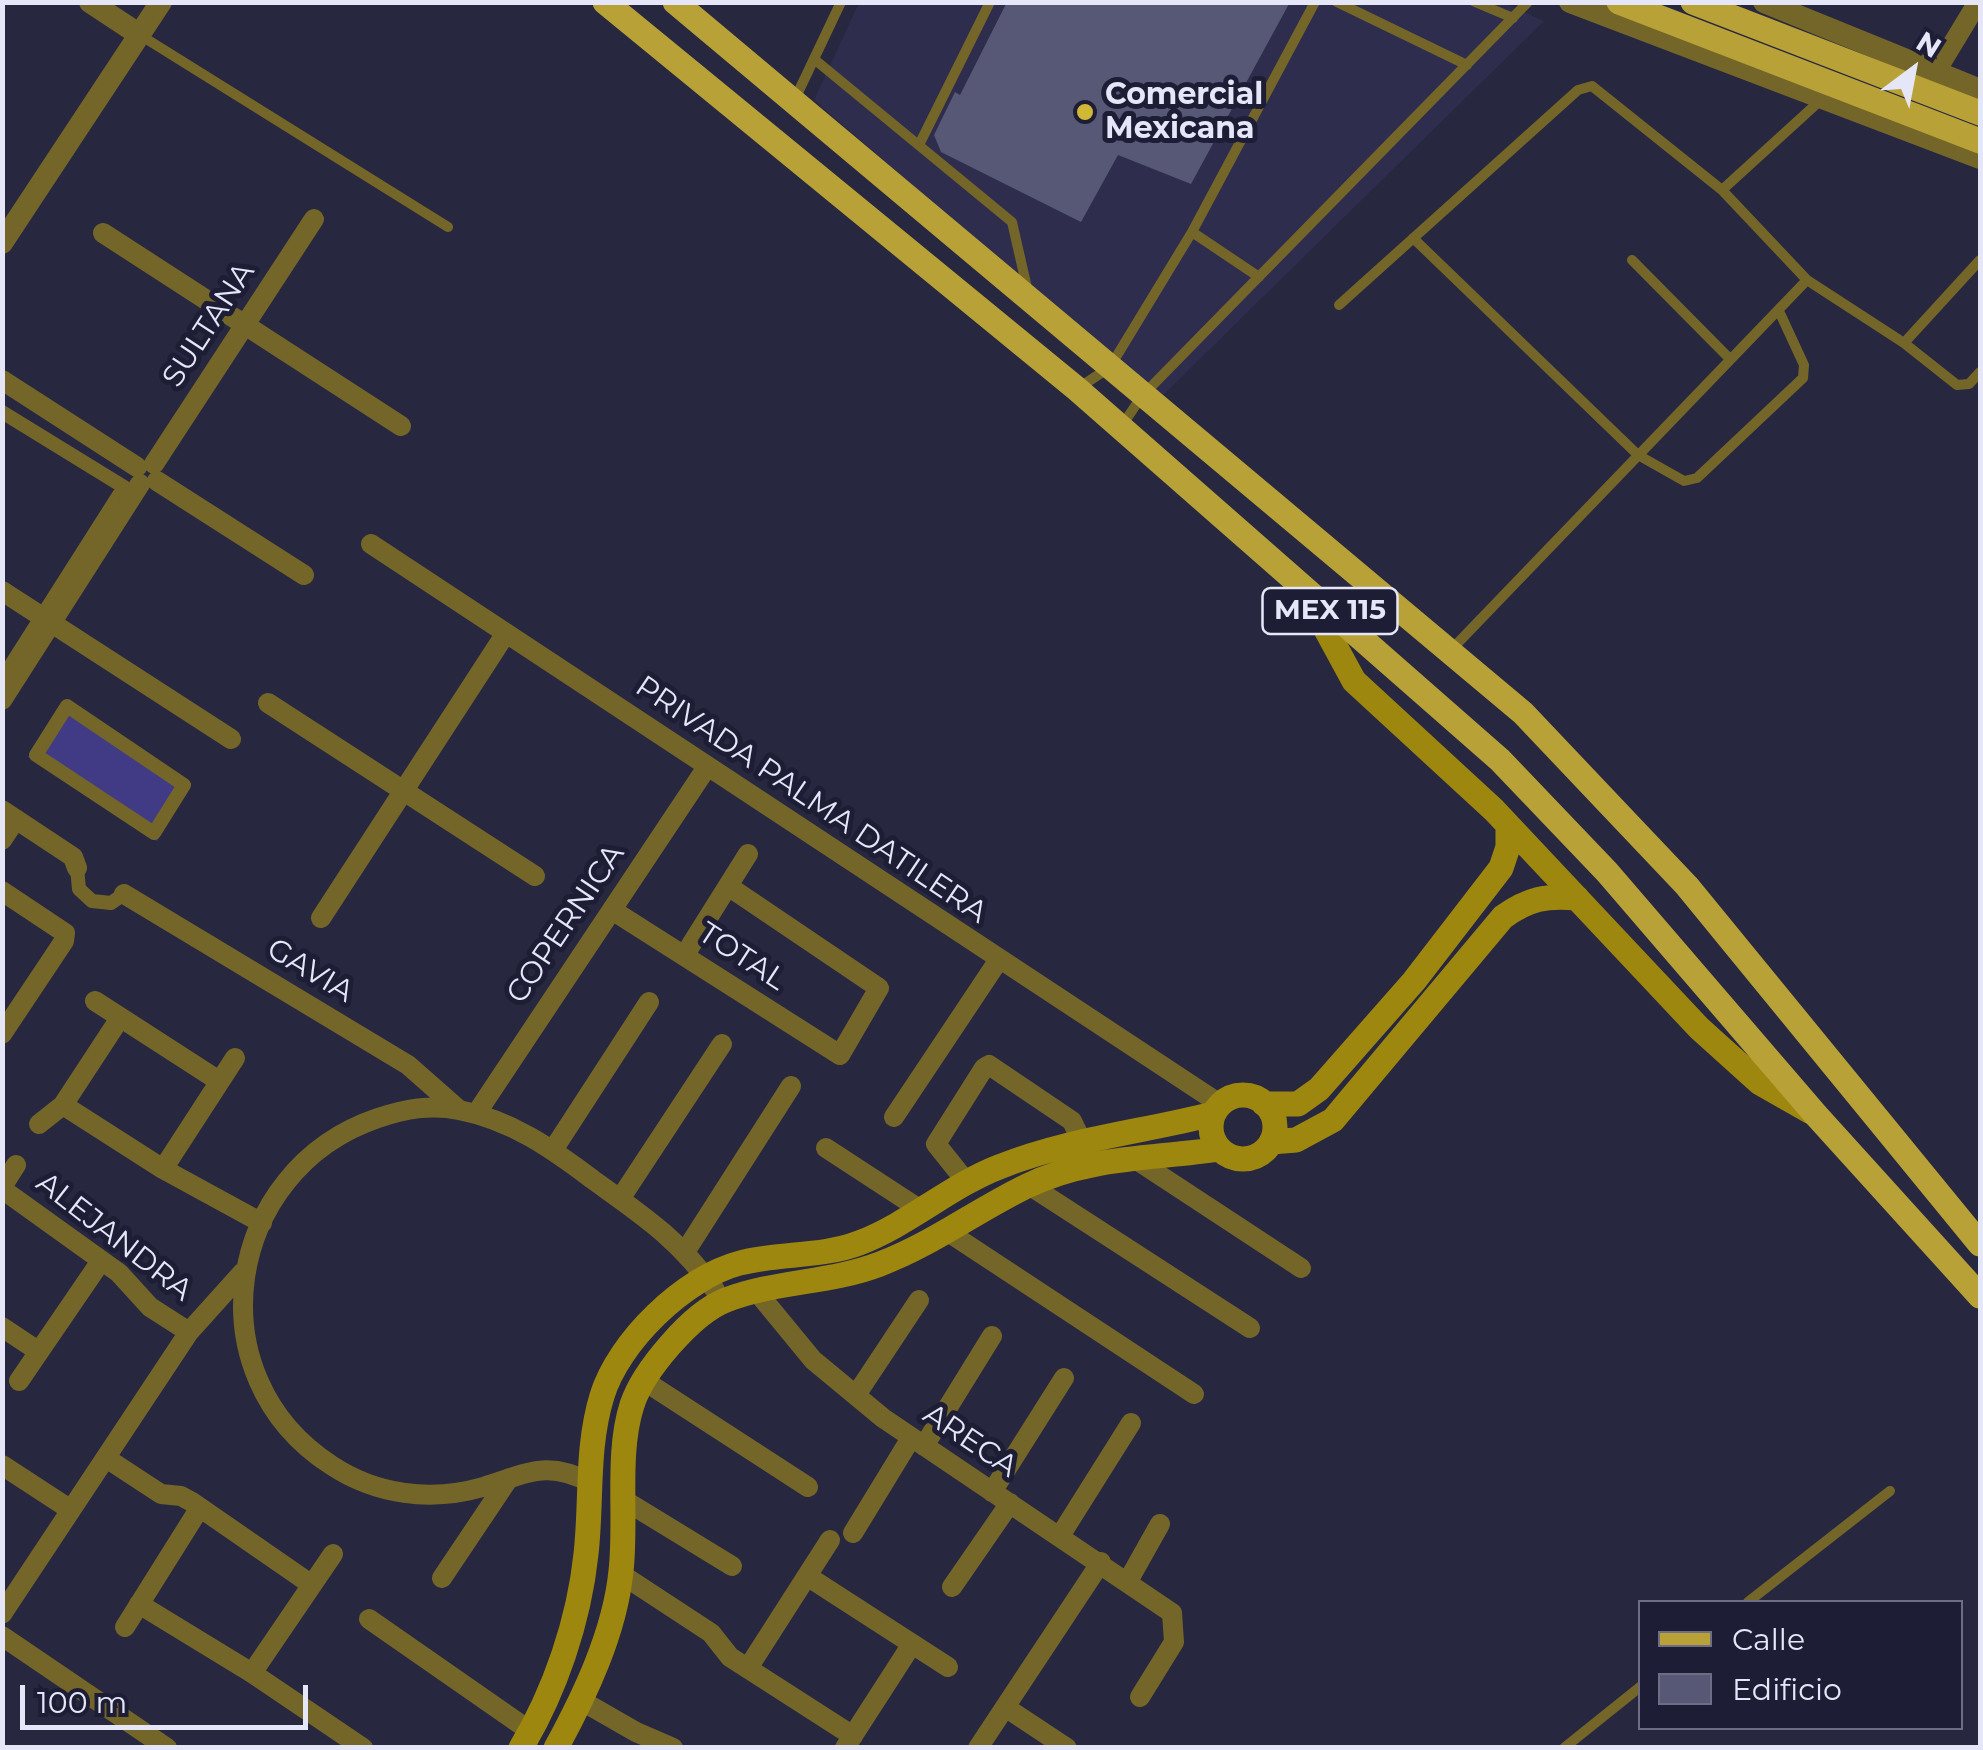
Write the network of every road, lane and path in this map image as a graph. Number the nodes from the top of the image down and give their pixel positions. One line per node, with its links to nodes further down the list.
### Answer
1 (90, 2): 17 (street)
2 (605, 2): 48 (main road, MEX 115)
3 (675, 2): 23 (main road, MEX 115)
4 (840, 2): 18 (lane)
5 (990, 2): 26 (lane)
6 (1316, 2): 31 (lane)
7 (1337, 2): 19 (lane)
8 (1475, 2): 16 (lane)
9 (1528, 2): 16 (lane)
10 (1570, 2): 22 (street)
11 (1620, 2): 25 (main road)
12 (1693, 2): 24 (main road)
13 (1764, 2): 20 (street)
14 (1978, 2): 20 (street)
15 (162, 4): 17 (street)
16 (1513, 18): 19 (lane)
17 (140, 34): 30 (lane); 34 (street)
18 (814, 59): 23 (lane); 26 (lane)
19 (1467, 64): 37 (lane)
20 (1936, 73): 21 (street)
21 (1980, 90)
22 (1824, 97): 27 (street); 28 (lane)
23 (794, 103): 39 (main road, MEX 115)
24 (1980, 113)
25 (1980, 141)
26 (919, 146): 39 (lane)
27 (1980, 158)
28 (1722, 190): 33 (lane); 38 (lane)
29 (314, 219): 42 (street, SULTANA)
30 (448, 227)
31 (1192, 232): 37 (lane); 45 (lane)
32 (103, 233): 42 (street)
33 (1413, 238): 40 (lane); 53 (lane)
34 (2, 243)
35 (1632, 260): 44 (lane)
36 (1980, 260): 43 (lane)
37 (1259, 277): 49 (lane)
38 (1806, 280): 41 (lane); 43 (lane)
39 (1029, 299): 45 (main road, MEX 115)
40 (1339, 305)
41 (1779, 311): 44 (lane); 53 (lane)
42 (246, 325): 51 (street); 54 (street, SULTANA)
43 (1904, 343): 46 (lane)
44 (1730, 359): 53 (lane)
45 (1110, 367): 48 (lane); 49 (main road, MEX 115)
46 (1980, 372)
47 (2, 380): 54 (street)
48 (1077, 389): 52 (main road, MEX 115)
49 (1142, 396): 52 (lane); 61 (main road, MEX 115)
50 (2, 412): 59 (street)
51 (401, 426)
52 (1121, 428): 57 (main road, MEX 115)
53 (1638, 456): 61 (lane)
54 (147, 474): 56 (street); 59 (street, SULTANA)
55 (371, 544): 60 (street, PRIVADA PALMA DATILERA)
56 (304, 575)
57 (1304, 589): 70 (main road); 96 (main road, MEX 115)
58 (2, 591): 59 (street)
59 (47, 620): 62 (street); 63 (street, SULTANA); 66 (street)
60 (506, 633): 67 (street, PRIVADA PALMA DATILERA); 68 (street)
61 (1450, 650): 114 (main road, MEX 115)
62 (2, 679)
63 (2, 700)
64 (268, 703): 68 (street)
65 (64, 710): 65 (street)
66 (231, 739)
67 (707, 767): 80 (street, COPERNICA); 83 (street, PRIVADA PALMA DATILERA)
68 (404, 790): 75 (street); 81 (street)
69 (9, 814): 71 (street); 73 (street)
70 (1508, 825): 79 (main road); 92 (main road)
71 (2, 840)
72 (748, 854): 76 (street)
73 (77, 868): 78 (street)
74 (4, 870): 77 (street)
75 (536, 876)
76 (728, 886): 82 (street); 82 (street, TOTAL)
77 (2, 890): 87 (street)
78 (124, 894): 95 (street, GAVIA)
79 (1577, 898): 96 (main road); 100 (main road)
80 (612, 910): 82 (street, TOTAL); 95 (street, COPERNICA)
81 (321, 918)
82 (684, 956)
83 (998, 961): 94 (street, PRIVADA PALMA DATILERA); 97 (street)
84 (95, 1002): 86 (street)
85 (650, 1002): 103 (street)
86 (120, 1018): 90 (street); 93 (street)
87 (2, 1034)
88 (722, 1044): 110 (street)
89 (235, 1058): 90 (street)
90 (219, 1081): 106 (street)
91 (791, 1086): 115 (street)
92 (1264, 1104): 94 (main road); 100 (main road)
93 (63, 1105): 98 (street); 106 (street)
94 (1217, 1110): 99 (main road); 102 (main road)
95 (467, 1112): 103 (street); 112 (street)
96 (1816, 1115): 121 (main road, MEX 115)
97 (894, 1118)
98 (39, 1124)
99 (1081, 1140): 107 (main road); 107 (street)
100 (1271, 1142): 102 (main road)
101 (826, 1148): 111 (street)
102 (1220, 1149): 104 (main road)
103 (552, 1150): 110 (street)
104 (1132, 1158): 108 (main road); 117 (street)
105 (16, 1165): 109 (street)
106 (163, 1169): 112 (street)
107 (968, 1184): 111 (main road)
108 (1029, 1185): 113 (main road); 125 (street)
109 (2, 1188): 116 (street, ALEJANDRA)
110 (620, 1198): 115 (street)
111 (921, 1210): 119 (main road)
112 (262, 1223): 118 (street)
113 (948, 1232): 120 (main road); 132 (street)
114 (1980, 1244)
115 (685, 1252): 119 (street)
116 (102, 1260): 126 (street, ALEJANDRA); 128 (street)
117 (1301, 1268)
118 (243, 1272): 126 (street); 138 (street)
119 (705, 1276): 123 (street); 139 (main road)
120 (757, 1292): 123 (main road); 133 (street, ARECA)
121 (1980, 1296)
122 (919, 1300): 133 (street)
123 (722, 1301): 131 (main road)
124 (2, 1327): 128 (street)
125 (1250, 1328)
126 (189, 1332): 136 (street)
127 (992, 1336): 135 (street)
128 (38, 1351): 130 (street)
129 (1064, 1378): 142 (street)
130 (19, 1380)
131 (643, 1380): 140 (street); 143 (main road)
132 (1194, 1394)
133 (856, 1396): 135 (street, ARECA)
134 (1130, 1423): 148 (street)
135 (918, 1442): 142 (street, ARECA); 147 (street)
136 (106, 1458): 144 (street); 145 (street)
137 (2, 1465): 145 (street)
138 (509, 1478): 139 (street); 155 (street)
139 (590, 1483): 173 (main road)
140 (808, 1487)
141 (1890, 1491): 159 (lane)
142 (1001, 1497): 148 (street, ARECA); 158 (street)
143 (624, 1500): 152 (street); 153 (main road)
144 (200, 1509): 157 (street); 160 (street)
145 (71, 1510): 161 (street)
146 (1160, 1524): 156 (street)
147 (853, 1533)
148 (1060, 1536): 151 (street, ARECA)
149 (830, 1540): 154 (street)
150 (333, 1554): 157 (street)
151 (1100, 1562): 156 (street, ARECA); 172 (street)
152 (732, 1566)
153 (621, 1574): 167 (street); 171 (main road)
154 (807, 1576): 165 (street); 167 (street)
155 (442, 1578)
156 (1128, 1581): 170 (street, ARECA)
157 (312, 1584): 168 (street)
158 (952, 1587)
159 (1751, 1600)
160 (139, 1604): 163 (street); 168 (street)
161 (2, 1614)
162 (369, 1619): 173 (street)
163 (125, 1626)
164 (2, 1636): 175 (street)
165 (912, 1644): 166 (street); 174 (street)
166 (948, 1667)
167 (748, 1668): 174 (street)
168 (259, 1678): 176 (street)
169 (1638, 1689): 181 (lane)
170 (1140, 1697)
171 (582, 1701): 177 (main road); 178 (street)
172 (1005, 1707): 179 (street); 180 (street)
173 (525, 1739)
174 (849, 1742)
175 (167, 1748)
176 (362, 1748)
177 (556, 1748)
178 (672, 1748)
179 (978, 1748)
180 (1067, 1748)
181 (1564, 1748)

